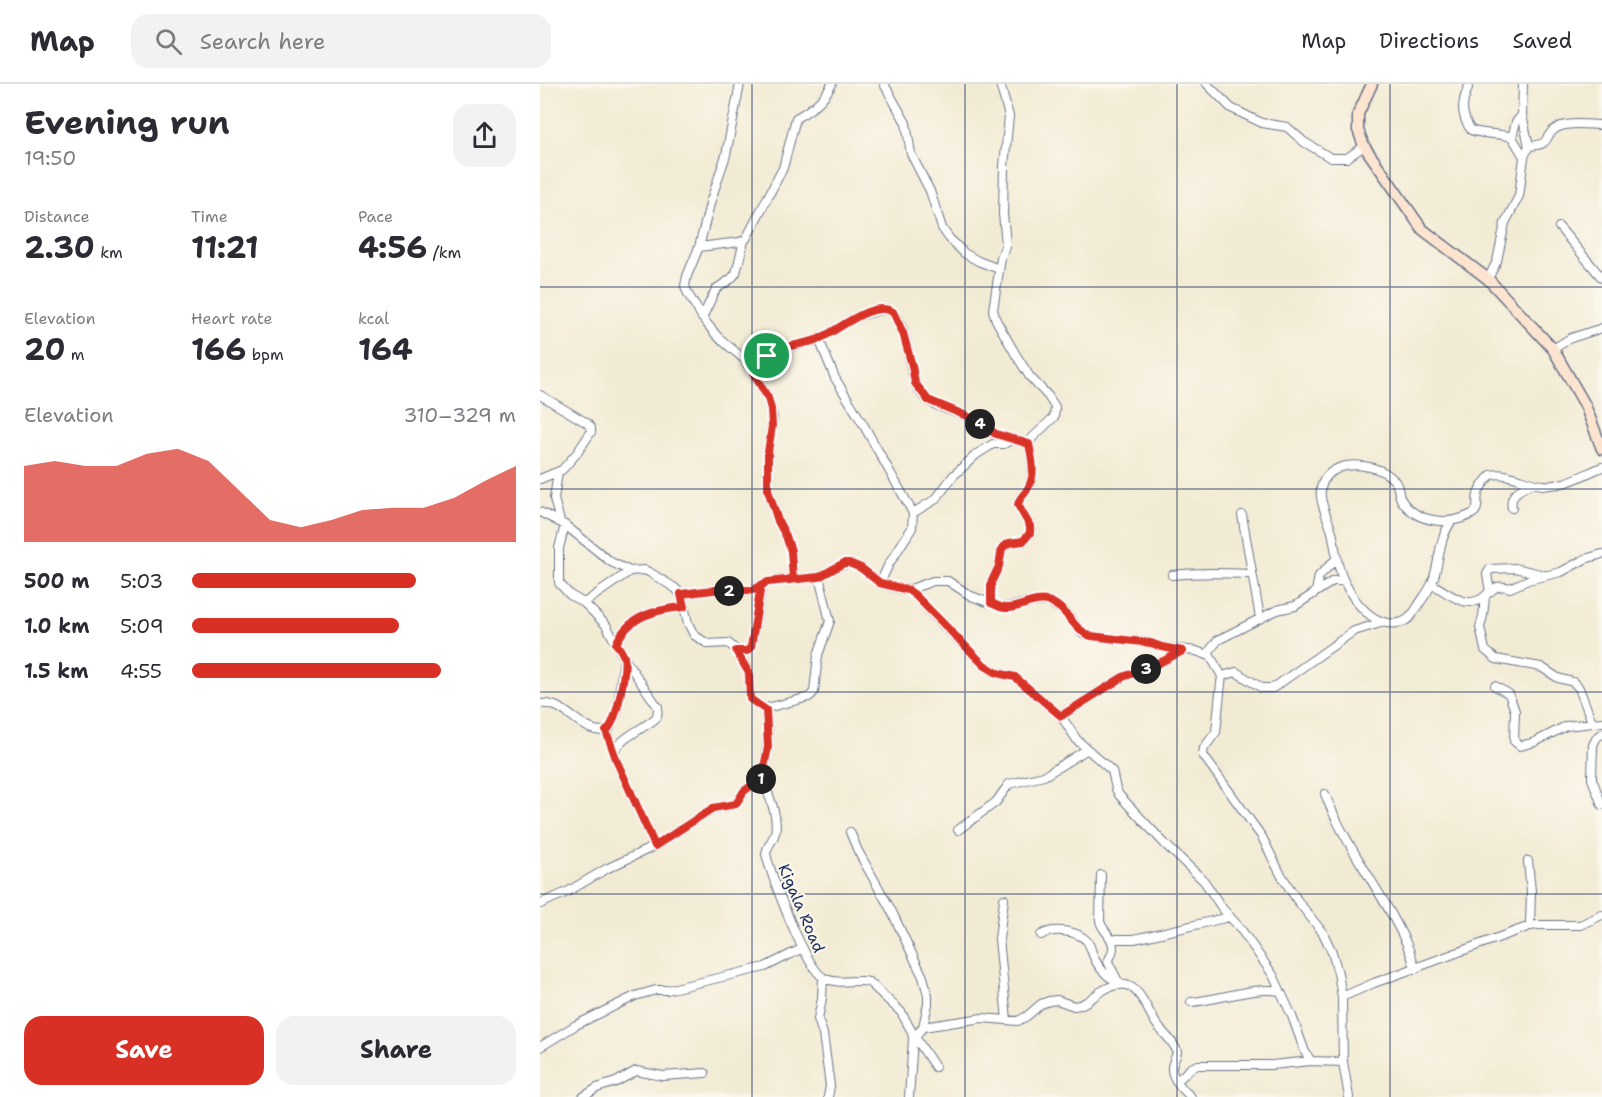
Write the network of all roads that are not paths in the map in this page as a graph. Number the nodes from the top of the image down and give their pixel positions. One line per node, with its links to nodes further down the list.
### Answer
1 (740, 84): 17 (street)
2 (832, 84): 16 (street)
3 (884, 84): 18 (street)
4 (1000, 84): 18 (street)
5 (1207, 84): 12 (street)
6 (1523, 84): 9 (street)
7 (1371, 85): 12 (street)
8 (1467, 88): 11 (street)
9 (1522, 115): 11 (street); 13 (street)
10 (1602, 125): 13 (street)
11 (1512, 137): 14 (street)
12 (1364, 146): 20 (street)
13 (1529, 146): 14 (street)
14 (1524, 157): 20 (street)
15 (1559, 227): 19 (street)
16 (744, 241): 17 (street); 21 (street)
17 (699, 247): 21 (street)
18 (999, 268): 28 (street)
19 (1602, 278)
20 (1488, 279): 24 (street)
21 (702, 318): 25 (street)
22 (1602, 328): 24 (street)
23 (819, 339): 25 (street); 27 (street); 36 (street)
24 (1553, 349): 29 (street)
25 (752, 371): 47 (street)
26 (540, 395): 31 (street)
27 (1013, 440): 28 (street); 36 (street)
28 (1029, 444): 57 (street)
29 (1602, 448)
30 (1602, 467): 33 (street)
31 (558, 472): 32 (street); 39 (street)
32 (540, 480)
33 (1532, 484): 34 (street); 38 (street)
34 (1512, 508)
35 (540, 512): 39 (street)
36 (912, 513): 49 (street)
37 (1242, 515): 43 (street)
38 (1451, 522): 41 (street); 50 (street)
39 (562, 523): 42 (street); 56 (street)
40 (1602, 554): 45 (street)
41 (1336, 558): 48 (street); 53 (street)
42 (630, 571): 54 (street); 56 (street)
43 (1251, 574): 44 (street); 60 (street)
44 (1172, 575)
45 (1545, 575): 55 (street); 55 (street)
46 (819, 577): 47 (street); 49 (street); 71 (street)
47 (793, 579): 51 (street)
48 (1343, 581): 53 (street); 59 (street)
49 (880, 583): 52 (street)
50 (1432, 584): 55 (street); 61 (street)
51 (761, 585): 54 (street); 64 (street)
52 (908, 590): 57 (street); 72 (street)
53 (1316, 591): 60 (street)
54 (681, 594): 58 (street)
55 (1487, 595): 74 (street)
56 (584, 603): 63 (street)
57 (991, 603): 65 (street)
58 (684, 607): 63 (street); 64 (street)
59 (1362, 609): 61 (street); 62 (street)
60 (1260, 618): 66 (street)
61 (1385, 622): 62 (street)
62 (1360, 628): 68 (street)
63 (616, 644): 67 (street)
64 (736, 651): 71 (street)
65 (1183, 651): 66 (street); 72 (street)
66 (1207, 654): 68 (street)
67 (624, 658): 75 (street); 78 (street)
68 (1222, 676): 99 (street)
69 (1495, 686): 74 (street)
70 (540, 704): 75 (street)
71 (766, 710): 79 (street)
72 (1061, 716): 77 (street)
73 (1602, 722): 74 (street)
74 (1592, 723)
75 (606, 731): 78 (street)
76 (1602, 734): 81 (street)
77 (1086, 750): 82 (street); 90 (street)
78 (615, 751): 84 (street)
79 (762, 778): 84 (street); 94 (street, Kigala Road)
80 (1325, 794): 95 (street)
81 (1602, 805)
82 (958, 830)
83 (850, 832): 102 (street)
84 (655, 846): 88 (street)
85 (1528, 861): 91 (street)
86 (1101, 875): 93 (street)
87 (1004, 899): 101 (street)
88 (540, 904)
89 (1602, 915): 91 (street)
90 (1229, 917): 93 (street); 98 (street)
91 (1530, 926): 95 (street)
92 (1041, 935): 97 (street)
93 (1112, 941): 97 (street)
94 (803, 948): 96 (street, Kigala Road); 104 (street)
95 (1415, 969): 99 (street)
96 (823, 978): 103 (street); 111 (street)
97 (1119, 983): 101 (street); 109 (street)
98 (1280, 991): 100 (street); 105 (street)
99 (1342, 997): 106 (street)
100 (1191, 1002)
101 (1006, 1020): 102 (street)
102 (923, 1026): 103 (street)
103 (914, 1038): 107 (street); 112 (street)
104 (540, 1047)
105 (1311, 1061): 106 (street); 109 (street)
106 (1343, 1062): 114 (street)
107 (935, 1067)
108 (705, 1073): 110 (street)
109 (1177, 1081): 113 (street)
110 (584, 1097)
111 (828, 1097)
112 (909, 1097)
113 (1191, 1097)
114 (1349, 1097)

